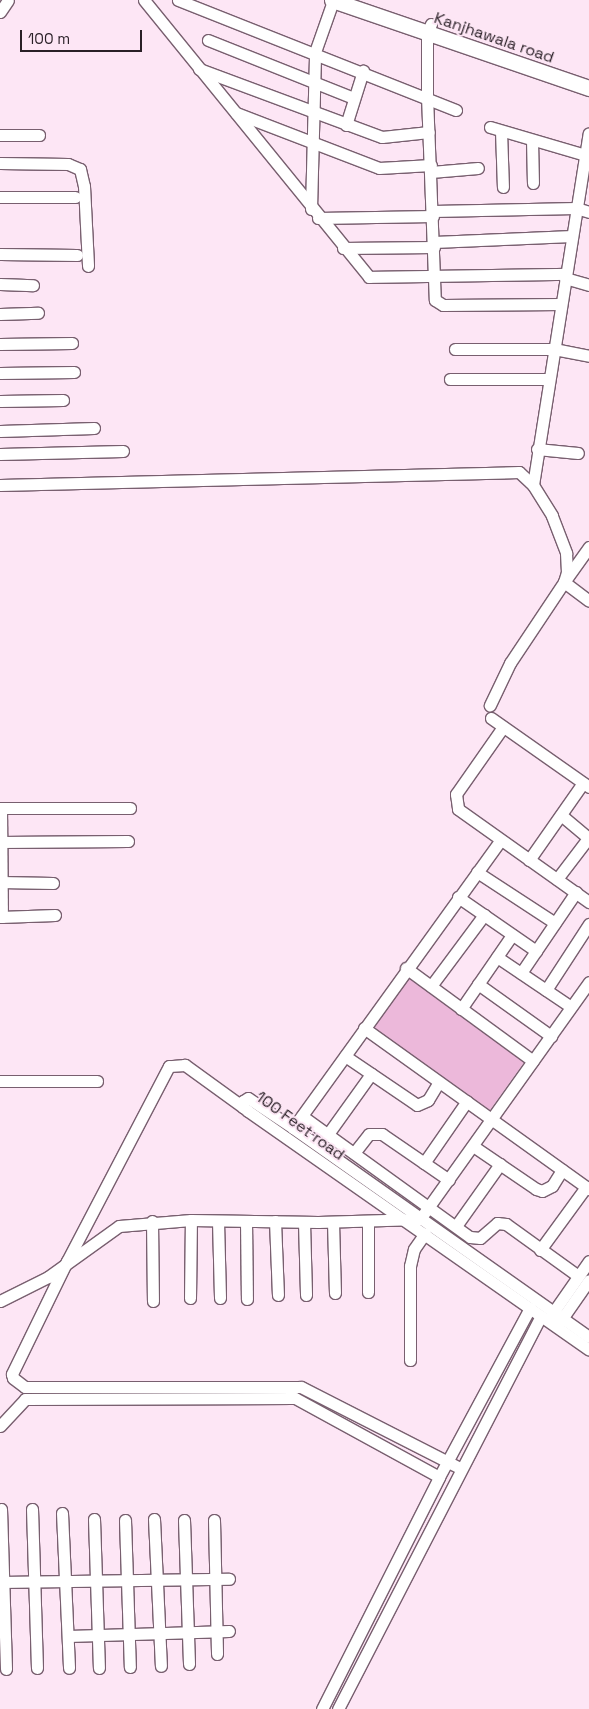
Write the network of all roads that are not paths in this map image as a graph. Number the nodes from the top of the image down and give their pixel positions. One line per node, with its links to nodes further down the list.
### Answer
1 (8, 0): 6 (street)
2 (144, 0): 10 (street)
3 (178, 0): 9 (street)
4 (332, 0): 7 (main road, Kanjhawala road); 9 (street)
5 (361, 0): 7 (main road, Kanjhawala road)
6 (0, 12)
7 (429, 29): 12 (main road, Kanjhawala road); 14 (main road, Kanjhawala road); 15 (street)
8 (208, 40): 13 (street)
9 (315, 52): 11 (street); 13 (street)
10 (199, 69): 17 (street); 19 (street)
11 (363, 72): 15 (street); 16 (street)
12 (589, 79)
13 (312, 80): 16 (street); 17 (street)
14 (589, 88)
15 (428, 96): 18 (street); 21 (street)
16 (354, 98): 20 (street)
17 (312, 110): 20 (street); 26 (street)
18 (456, 110)
19 (234, 113): 26 (street); 38 (street)
20 (346, 125): 21 (street)
21 (429, 132): 29 (street)
22 (589, 133): 27 (street)
23 (0, 135): 24 (street)
24 (39, 135)
25 (532, 140): 27 (street); 31 (street); 32 (street)
26 (312, 141): 29 (street); 38 (street)
27 (587, 156): 35 (street)
28 (0, 162): 44 (street)
29 (431, 168): 30 (street); 37 (street)
30 (478, 168)
31 (533, 183)
32 (502, 187)
33 (0, 197): 34 (street)
34 (75, 197)
35 (576, 208): 36 (street); 37 (street); 39 (street)
36 (589, 212)
37 (433, 213): 38 (street); 40 (street)
38 (315, 214): 41 (street)
39 (572, 236): 40 (street); 45 (street)
40 (434, 244): 41 (street); 46 (street)
41 (343, 248): 46 (street)
42 (0, 254): 43 (street)
43 (77, 254)
44 (88, 266)
45 (565, 276): 46 (street); 49 (street); 50 (street)
46 (434, 277): 50 (street)
47 (0, 284): 48 (street)
48 (33, 285)
49 (589, 285)
50 (561, 304): 55 (street)
51 (38, 313): 52 (street)
52 (0, 314)
53 (72, 343): 54 (street)
54 (0, 344)
55 (554, 348): 56 (street); 57 (street); 61 (street)
56 (455, 349)
57 (589, 356)
58 (74, 372): 59 (street)
59 (0, 374)
60 (450, 379): 61 (street)
61 (549, 379): 66 (street)
62 (63, 400): 63 (street)
63 (0, 401)
64 (94, 428): 65 (street)
65 (0, 431)
66 (537, 449): 68 (street); 71 (street)
67 (123, 451): 69 (street)
68 (578, 453)
69 (0, 454)
70 (0, 485): 71 (street)
71 (532, 485): 73 (street)
72 (589, 547): 73 (street)
73 (564, 582): 74 (street); 75 (street)
74 (589, 600)
75 (490, 704)
76 (491, 718): 77 (street)
77 (502, 727): 78 (street); 83 (street)
78 (586, 785): 81 (street)
79 (0, 808): 80 (street); 85 (street)
80 (130, 808)
81 (561, 815): 82 (street); 86 (street)
82 (589, 838): 88 (street)
83 (501, 840): 86 (street); 87 (street)
84 (128, 841): 85 (street)
85 (0, 842): 90 (street)
86 (529, 860): 88 (street)
87 (477, 872): 92 (street); 97 (street)
88 (557, 879): 91 (street)
89 (53, 882): 90 (street)
90 (1, 883): 96 (street)
91 (576, 892): 93 (street); 97 (street)
92 (458, 897): 95 (street); 102 (street)
93 (589, 902)
94 (55, 915): 96 (street)
95 (484, 915): 99 (street); 106 (street)
96 (1, 917)
97 (555, 924): 100 (street)
98 (589, 924): 107 (street)
99 (512, 935): 100 (street); 101 (street)
100 (536, 951): 103 (street)
101 (497, 957): 103 (street); 105 (street)
102 (406, 968): 106 (street); 110 (street)
103 (521, 973): 107 (street)
104 (589, 982): 108 (street)
105 (478, 984): 109 (street); 111 (street)
106 (431, 986): 109 (street)
107 (546, 990): 108 (street)
108 (571, 1007): 111 (street)
109 (461, 1009): 113 (street)
110 (364, 1028): 112 (street); 117 (street)
111 (551, 1036): 113 (street)
112 (345, 1056): 114 (street); 120 (street)
113 (534, 1061): 121 (street)
114 (371, 1074): 117 (street); 123 (street)
115 (0, 1081): 116 (street)
116 (97, 1081)
117 (439, 1082): 118 (street)
118 (467, 1101): 121 (street); 126 (street)
119 (243, 1107): 122 (street, 100 Feet road); 134 (street, 100 Feet road); 146 (street)
120 (302, 1116): 122 (street); 123 (street)
121 (492, 1120): 124 (street); 128 (street)
122 (293, 1128): 132 (street, 100 Feet road)
123 (328, 1134): 125 (street)
124 (473, 1146): 127 (street); 129 (street)
125 (354, 1153): 126 (street); 131 (street)
126 (424, 1163): 129 (street)
127 (500, 1164): 128 (street); 142 (street)
128 (562, 1170): 130 (street)
129 (449, 1180): 131 (street)
130 (588, 1188): 144 (street)
131 (430, 1207): 132 (street); 142 (street)
132 (420, 1219): 134 (street); 158 (street, 100 Feet road)
133 (191, 1220): 135 (street); 136 (street); 152 (street)
134 (405, 1220): 141 (street); 143 (street, 100 Feet road)
135 (152, 1221): 146 (street); 156 (street)
136 (218, 1221): 137 (street); 153 (street)
137 (246, 1221): 138 (street); 154 (street)
138 (275, 1221): 139 (street); 150 (street)
139 (304, 1222): 140 (street); 151 (street)
140 (333, 1222): 141 (street); 149 (street)
141 (368, 1222): 148 (street)
142 (456, 1226): 144 (street)
143 (425, 1233): 157 (street, 100 Feet road); 161 (street)
144 (540, 1250): 147 (street)
145 (589, 1261): 147 (street)
146 (64, 1266): 155 (street); 163 (street)
147 (584, 1278): 158 (street)
148 (368, 1292)
149 (335, 1293)
150 (278, 1295)
151 (306, 1295)
152 (190, 1298)
153 (220, 1298)
154 (247, 1299)
155 (0, 1301)
156 (153, 1301)
157 (530, 1308): 158 (street, 100 Feet road); 163 (street)
158 (552, 1318): 159 (street, 100 Feet road); 160 (street, 100 Feet road); 164 (street)
159 (589, 1337)
160 (589, 1350)
161 (410, 1360)
162 (0, 1426): 165 (street)
163 (447, 1462): 164 (street); 165 (street)
164 (460, 1468): 199 (street)
165 (439, 1477): 198 (street)
166 (1, 1509): 182 (street)
167 (32, 1509): 179 (street)
168 (62, 1512): 180 (street)
169 (94, 1519): 176 (street)
170 (125, 1520): 181 (street)
171 (154, 1520): 177 (street)
172 (184, 1520): 178 (street)
173 (214, 1520): 175 (street)
174 (228, 1578): 175 (street)
175 (216, 1579): 178 (street); 184 (street)
176 (96, 1580): 180 (street); 181 (street); 186 (street)
177 (158, 1580): 178 (street); 181 (street); 188 (street)
178 (186, 1580): 185 (street)
179 (34, 1581): 180 (street); 182 (street); 194 (street)
180 (66, 1581): 189 (street)
181 (128, 1581): 187 (street)
182 (2, 1582): 197 (street)
183 (229, 1631): 184 (street)
184 (217, 1632): 185 (street); 190 (street)
185 (188, 1633): 188 (street); 191 (street)
186 (98, 1634): 187 (street); 189 (street); 196 (street)
187 (129, 1634): 188 (street); 193 (street)
188 (159, 1634): 192 (street)
189 (68, 1636): 195 (street)
190 (217, 1654)
191 (189, 1664)
192 (160, 1666)
193 (130, 1667)
194 (36, 1668)
195 (69, 1668)
196 (99, 1668)
197 (6, 1669)
198 (322, 1709)
199 (338, 1709)

